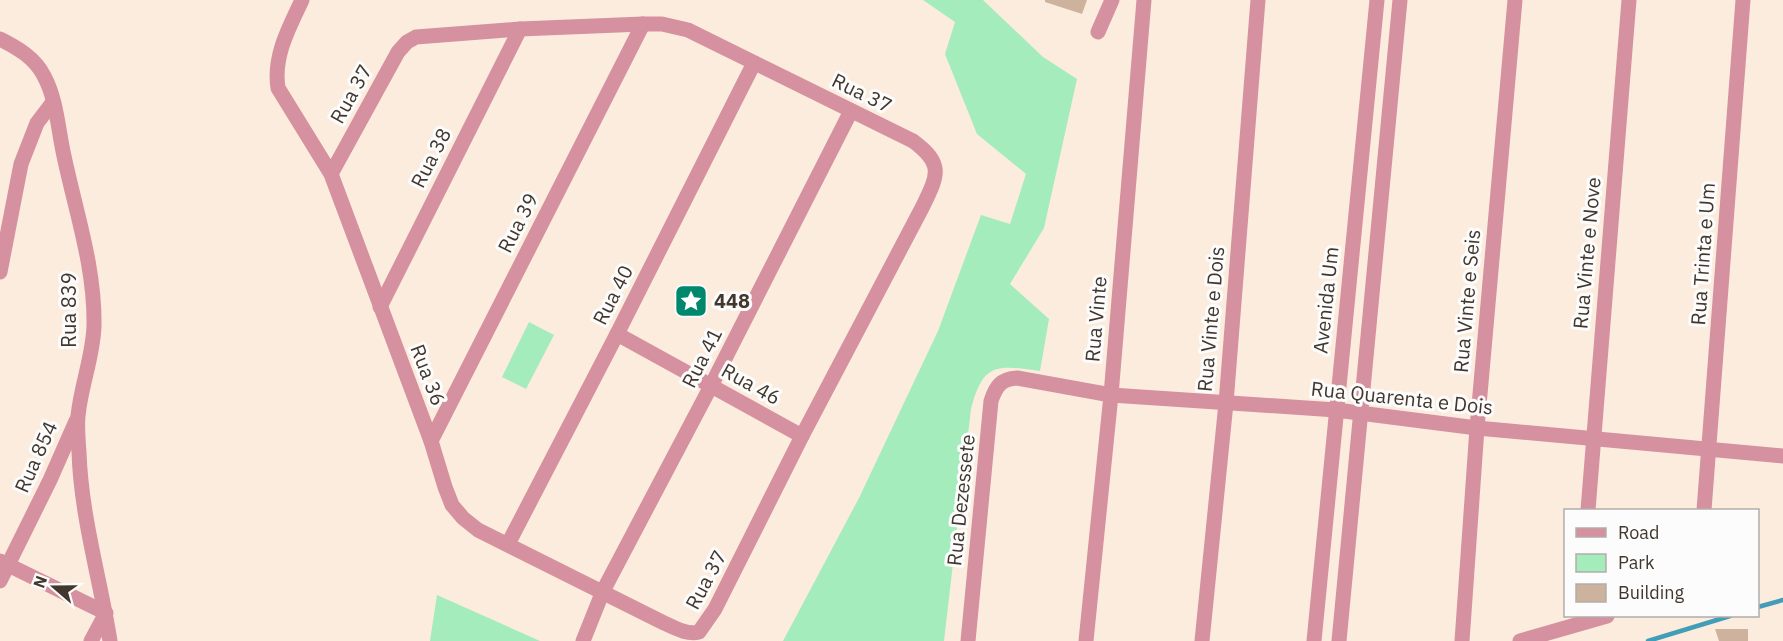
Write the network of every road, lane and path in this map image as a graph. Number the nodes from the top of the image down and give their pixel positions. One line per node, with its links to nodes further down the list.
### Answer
1 (302, 0): 17 (street, Rua 36)
2 (1112, 0): 12 (street)
3 (1144, 0): 23 (street, Rua Vinte)
4 (1258, 0): 24 (street, Rua Vinte e Dois)
5 (1377, 0): 25 (street, Avenida Um)
6 (1400, 0): 26 (street)
7 (1515, 0): 28 (street, Rua Vinte e Seis)
8 (1629, 0): 30 (street, Rua Vinte e Nove)
9 (1743, 0): 32 (street, Rua Trinta e Um)
10 (643, 24): 11 (street, Rua 37); 14 (street, Rua 37); 31 (street, Rua 39)
11 (520, 28): 17 (street, Rua 37); 19 (street, Rua 38)
12 (1098, 32)
13 (0, 39): 15 (street, Rua 839)
14 (754, 63): 16 (street, Rua 37); 20 (street, Rua 40)
15 (53, 102): 18 (street); 27 (street, Rua 839)
16 (851, 111): 22 (street, Rua 41); 29 (street, Rua 37)
17 (331, 174): 19 (street, Rua 36)
18 (0, 272)
19 (380, 307): 31 (street, Rua 36)
20 (617, 334): 22 (street, Rua 46); 38 (street, Rua 40)
21 (1017, 378): 23 (street, Rua Quarenta e Dois); 49 (street, Rua Dezessete)
22 (711, 386): 29 (street, Rua 46); 41 (street, Rua 41)
23 (1111, 395): 24 (street, Rua Quarenta e Dois); 50 (street, Rua Vinte)
24 (1226, 403): 25 (street, Rua Quarenta e Dois); 51 (street, Rua Vinte e Dois)
25 (1336, 410): 26 (street, Rua Quarenta e Dois); 52 (street, Avenida Um)
26 (1360, 413): 28 (street, Rua Quarenta e Dois); 53 (street)
27 (78, 415): 34 (street, Rua 839); 35 (street, Rua 854)
28 (1477, 428): 30 (street, Rua Quarenta e Dois); 54 (street, Rua Vinte e Seis)
29 (802, 436): 45 (street, Rua 37)
30 (1593, 439): 32 (street, Rua Quarenta e Dois); 36 (street, Rua Vinte e Nove)
31 (430, 441): 38 (street, Rua 36)
32 (1709, 449): 33 (street, Rua Quarenta e Dois); 37 (street, Rua Trinta e Um)
33 (1783, 456)
34 (80, 465): 35 (street); 42 (street, Rua 839)
35 (50, 480): 39 (street, Rua 854)
36 (1588, 509)
37 (1704, 509)
38 (508, 544): 41 (street, Rua 36)
39 (4, 563): 40 (street, Rua 854); 42 (street)
40 (0, 581)
41 (603, 591): 45 (street, Rua 36); 48 (street, Rua 41)
42 (106, 613): 46 (street); 47 (street, Rua 839)
43 (1597, 617): 44 (street)
44 (1581, 620): 55 (street)
45 (703, 628)
46 (90, 641)
47 (110, 641)
48 (583, 641)
49 (968, 641)
50 (1086, 641)
51 (1202, 641)
52 (1314, 641)
53 (1339, 641)
54 (1462, 641)
55 (1520, 641)

